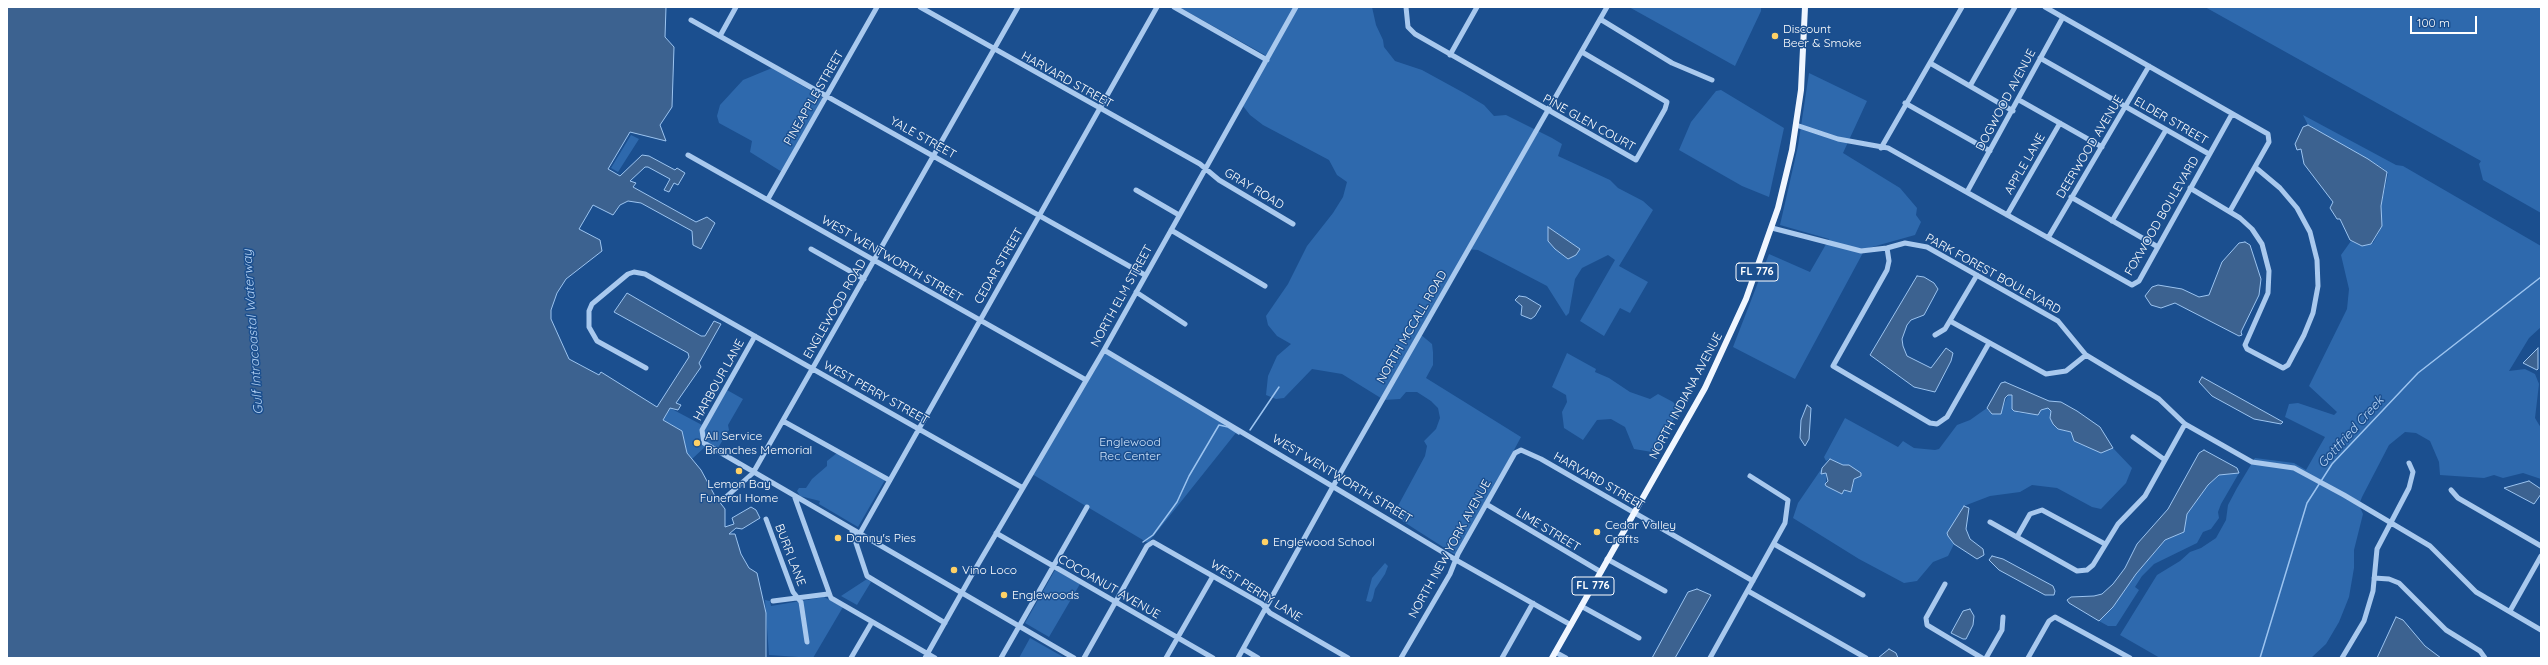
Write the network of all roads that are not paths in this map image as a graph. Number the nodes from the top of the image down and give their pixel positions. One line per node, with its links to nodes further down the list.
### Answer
1 (736, 7): 18 (street)
2 (877, 7): 28 (street, PINEAPPLE STREET)
3 (920, 7): 19 (street, HARVARD STREET)
4 (1018, 7): 19 (street, ENGLEWOOD ROAD)
5 (1157, 7): 32 (street, CEDAR STREET)
6 (1174, 7): 23 (street)
7 (1296, 7): 23 (street, NORTH ELM STREET)
8 (1406, 7): 21 (street, PINE GLEN COURT)
9 (1477, 7): 21 (street)
10 (1607, 7): 16 (street, NORTH MCCALL ROAD)
11 (1805, 7): 37 (main road, NORTH INDIANA AVENUE / FL 776)
12 (1962, 7): 24 (street)
13 (2015, 7): 27 (street)
14 (2045, 7): 15 (street)
15 (2063, 17): 22 (street, DOGWOOD AVENUE); 25 (street)
16 (1600, 19): 20 (street, NORTH MCCALL ROAD); 26 (street)
17 (691, 20): 18 (street, YALE STREET)
18 (720, 36): 28 (street, YALE STREET)
19 (994, 49): 32 (street, HARVARD STREET); 44 (street, ENGLEWOOD ROAD)
20 (1582, 52): 33 (street, NORTH MCCALL ROAD); 33 (street, PINE GLEN COURT)
21 (1450, 55): 33 (street, PINE GLEN COURT)
22 (2040, 58): 29 (street, DOGWOOD AVENUE); 31 (street, ELDER STREET)
23 (1267, 60): 46 (street, NORTH ELM STREET)
24 (1930, 63): 27 (street); 30 (street)
25 (2149, 66): 31 (street, DEERWOOD AVENUE); 35 (street)
26 (1712, 80)
27 (1970, 86): 34 (street)
28 (826, 96): 44 (street, YALE STREET); 51 (street, PINEAPPLE STREET)
29 (2019, 100): 34 (street, DOGWOOD AVENUE); 36 (street)
30 (1905, 103): 40 (street); 41 (street)
31 (2126, 106): 38 (street, ELDER STREET); 39 (street, DEERWOOD AVENUE)
32 (1100, 109): 46 (street, HARVARD STREET); 53 (street, CEDAR STREET)
33 (1547, 111): 91 (street, NORTH MCCALL ROAD)
34 (2013, 111): 41 (street, DOGWOOD AVENUE)
35 (2232, 114): 42 (street, FOXWOOD BOULEVARD); 45 (street)
36 (2060, 123): 39 (street); 55 (street, APPLE LANE)
37 (1796, 125): 40 (street, FOXWOOD BOULEVARD); 58 (main road, NORTH INDIANA AVENUE / FL 776)
38 (2166, 130): 42 (street, ELDER STREET); 56 (street)
39 (2102, 147): 50 (street, DEERWOOD AVENUE)
40 (1881, 148): 49 (street, FOXWOOD BOULEVARD)
41 (1990, 151): 49 (street, DOGWOOD AVENUE)
42 (2209, 154): 47 (street, FOXWOOD BOULEVARD)
43 (688, 155): 51 (street, WEST WENTWORTH STREET)
44 (934, 156): 53 (street, YALE STREET); 64 (street, ENGLEWOOD ROAD)
45 (2254, 168): 52 (street); 52 (street)
46 (1205, 170): 54 (street, NORTH ELM STREET); 57 (street, GRAY ROAD)
47 (2190, 188): 52 (street); 61 (street, FOXWOOD BOULEVARD)
48 (1136, 190): 54 (street)
49 (1967, 192): 55 (street, FOXWOOD BOULEVARD)
50 (2071, 197): 56 (street); 60 (street, DEERWOOD AVENUE)
51 (768, 200): 64 (street, WEST WENTWORTH STREET)
52 (2230, 211)
53 (1040, 215): 65 (street, YALE STREET); 70 (street, CEDAR STREET)
54 (1180, 215): 59 (street, NORTH ELM STREET)
55 (2007, 216): 60 (street, FOXWOOD BOULEVARD)
56 (2112, 220): 61 (street)
57 (1293, 224)
58 (1772, 228): 62 (street, PARK FOREST BOULEVARD); 98 (main road, NORTH INDIANA AVENUE / FL 776)
59 (1171, 230): 65 (street, NORTH ELM STREET); 68 (street)
60 (2048, 238): 61 (street, FOXWOOD BOULEVARD)
61 (2158, 247)
62 (1887, 248): 66 (street, PARK FOREST BOULEVARD); 75 (street)
63 (810, 249): 67 (street)
64 (874, 260): 67 (street, ENGLEWOOD ROAD); 70 (street, WEST WENTWORTH STREET)
65 (1145, 275): 69 (street, NORTH ELM STREET)
66 (1976, 275): 71 (street); 77 (street, PARK FOREST BOULEVARD)
67 (864, 279): 79 (street, ENGLEWOOD ROAD)
68 (1265, 286)
69 (1136, 292): 72 (street); 76 (street, NORTH ELM STREET)
70 (979, 320): 80 (street, WEST WENTWORTH STREET); 83 (street, CEDAR STREET)
71 (1950, 321): 73 (street); 75 (street)
72 (1185, 324)
73 (1935, 335)
74 (755, 336): 78 (street, WEST PERRY STREET); 79 (street, WEST PERRY STREET); 88 (street, HARBOUR LANE)
75 (1990, 343): 77 (street)
76 (1104, 350): 80 (street, NORTH ELM STREET); 91 (street, WEST WENTWORTH STREET)
77 (2086, 355): 82 (street, PARK FOREST BOULEVARD)
78 (646, 368)
79 (813, 369): 81 (street, ENGLEWOOD ROAD); 83 (street, WEST PERRY STREET)
80 (1086, 380): 92 (street, NORTH ELM STREET)
81 (783, 421): 88 (street, ENGLEWOOD ROAD); 90 (street)
82 (2185, 424): 86 (street); 101 (street, PARK FOREST BOULEVARD)
83 (919, 428): 90 (street, CEDAR STREET); 92 (street, WEST PERRY STREET)
84 (2133, 437): 86 (street)
85 (1518, 451): 96 (street, NORTH NEW YORK AVENUE); 98 (street, HARVARD STREET)
86 (2165, 460): 107 (street)
87 (2409, 463): 101 (street)
88 (753, 473): 94 (street, ENGLEWOOD ROAD); 95 (street)
89 (1750, 476): 106 (street)
90 (889, 480): 104 (street, CEDAR STREET)
91 (1334, 486): 111 (street, WEST WENTWORTH STREET); 128 (street, NORTH MCCALL ROAD)
92 (1024, 488): 103 (street, NORTH ELM STREET)
93 (2451, 490): 108 (street)
94 (726, 497)
95 (795, 498): 102 (street); 121 (street)
96 (1486, 504): 111 (street, NORTH NEW YORK AVENUE); 113 (street, LIME STREET)
97 (1087, 507): 112 (street)
98 (1634, 513): 110 (main road, NORTH INDIANA AVENUE / FL 776); 116 (street, HARVARD STREET)
99 (766, 519): 123 (street, BURR LANE)
100 (1990, 522): 105 (street)
101 (2390, 522): 115 (street); 129 (street, PARK FOREST BOULEVARD)
102 (852, 530): 104 (street); 132 (street)
103 (996, 533): 112 (street, COCOANUT AVENUE); 120 (street, NORTH ELM STREET)
104 (859, 535): 120 (street)
105 (2017, 537): 107 (street); 107 (street)
106 (1774, 544): 116 (street); 122 (street)
107 (2105, 544)
108 (2541, 546)
109 (2541, 556): 129 (street)
110 (1607, 559): 113 (main road, NORTH INDIANA AVENUE / FL 776); 118 (street)
111 (1456, 560): 126 (street, WEST WENTWORTH STREET); 152 (street, NORTH NEW YORK AVENUE)
112 (1054, 566): 125 (street, COCOANUT AVENUE); 134 (street)
113 (1601, 572): 127 (main road, NORTH INDIANA AVENUE / FL 776)
114 (1213, 576): 125 (street, WEST PERRY LANE); 128 (street, WEST PERRY LANE); 136 (street)
115 (2374, 578): 161 (street); 162 (street)
116 (1753, 581): 119 (street)
117 (1945, 584): 157 (street)
118 (1665, 591)
119 (1748, 591): 155 (street); 156 (street)
120 (961, 593): 132 (street, NORTH ELM STREET); 134 (street)
121 (828, 594): 123 (street); 131 (street)
122 (1864, 595)
123 (797, 598): 124 (street); 138 (street, BURR LANE)
124 (773, 601)
125 (1116, 602): 136 (street, COCOANUT AVENUE); 146 (street)
126 (1533, 603): 133 (street, WEST WENTWORTH STREET); 153 (street)
127 (1582, 606): 133 (main road, NORTH INDIANA AVENUE / FL 776); 137 (street)
128 (1266, 609): 139 (street, NORTH MCCALL ROAD); 151 (street, WEST PERRY LANE)
129 (2510, 611): 135 (street, PARK FOREST BOULEVARD)
130 (2003, 616): 158 (street)
131 (872, 622): 141 (street); 142 (street)
132 (945, 623): 141 (street, NORTH ELM STREET)
133 (1571, 625): 140 (main road, NORTH INDIANA AVENUE / FL 776)
134 (1019, 626): 144 (street); 145 (street)
135 (2541, 630)
136 (1178, 638): 147 (street); 148 (street, COCOANUT AVENUE)
137 (1639, 638)
138 (808, 642)
139 (1243, 649): 149 (street, NORTH MCCALL ROAD); 150 (street)
140 (1554, 655): 154 (street)
141 (927, 656): 143 (street)
142 (851, 658)
143 (935, 658)
144 (1001, 658)
145 (1074, 658)
146 (1084, 658)
147 (1166, 658)
148 (1213, 658)
149 (1238, 658)
150 (1258, 658)
151 (1348, 658)
152 (1401, 658)
153 (1502, 658)
154 (1566, 658)
155 (1710, 658)
156 (1866, 658)
157 (1982, 658)
158 (1986, 658)
159 (2028, 658): 160 (street)
160 (2130, 658)
161 (2342, 658)
162 (2485, 658)

